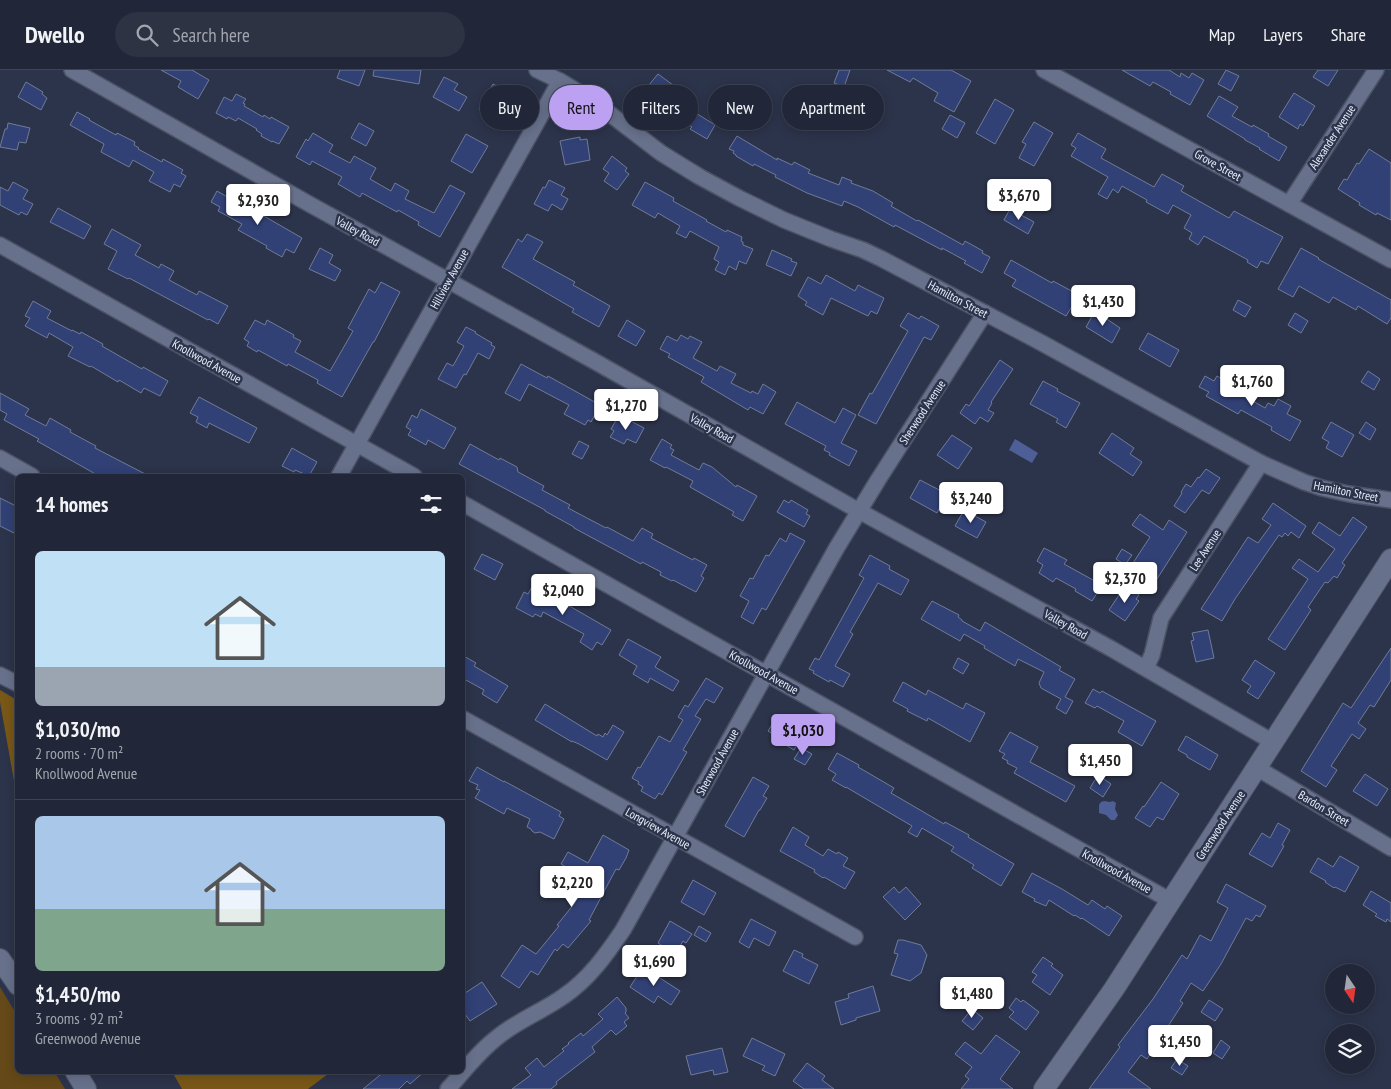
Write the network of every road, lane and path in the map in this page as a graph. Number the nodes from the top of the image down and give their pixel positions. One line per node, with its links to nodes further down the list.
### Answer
1 (72, 70): 9 (street, Valley Road)
2 (537, 70): 5 (street, Hamilton Street)
3 (1044, 70): 6 (street, Grove Street)
4 (1376, 70): 6 (street, Alexander Avenue)
5 (560, 81): 9 (street, Hillview Avenue); 10 (street, Hamilton Street)
6 (1289, 204): 8 (street, Grove Street)
7 (0, 245): 11 (street, Knollwood Avenue)
8 (1391, 260)
9 (448, 281): 11 (street, Hillview Avenue); 19 (street, Valley Road)
10 (985, 313): 13 (street, Hamilton Street); 19 (street, Sherwood Avenue)
11 (357, 444): 15 (street, Hillview Avenue); 16 (street, Knollwood Avenue)
12 (0, 458): 14 (street)
13 (1261, 463): 17 (street, Hamilton Street); 21 (street, Lee Avenue)
14 (28, 474)
15 (340, 474)
16 (410, 474)
17 (1391, 500)
18 (465, 505): 22 (street, Knollwood Avenue)
19 (859, 511): 21 (street, Valley Road); 22 (street, Sherwood Avenue)
20 (1391, 559): 26 (street, Greenwood Avenue)
21 (1146, 668): 26 (street, Valley Road)
22 (767, 673): 28 (street, Sherwood Avenue); 30 (street, Knollwood Avenue)
23 (0, 675): 24 (street)
24 (15, 682)
25 (465, 720): 28 (street, Longview Avenue)
26 (1273, 742): 27 (street, Greenwood Avenue)
27 (1257, 768): 29 (street, Bardon Street); 30 (street, Greenwood Avenue)
28 (675, 837): 31 (street, Longview Avenue); 34 (street, Sherwood Avenue)
29 (1391, 848)
30 (1171, 900): 39 (street, Greenwood Avenue)
31 (855, 938)
32 (0, 959): 33 (street)
33 (15, 981)
34 (465, 1071)
35 (77, 1074): 37 (street)
36 (462, 1074): 38 (street, Sherwood Avenue)
37 (86, 1089)
38 (448, 1089)
39 (1044, 1089)

